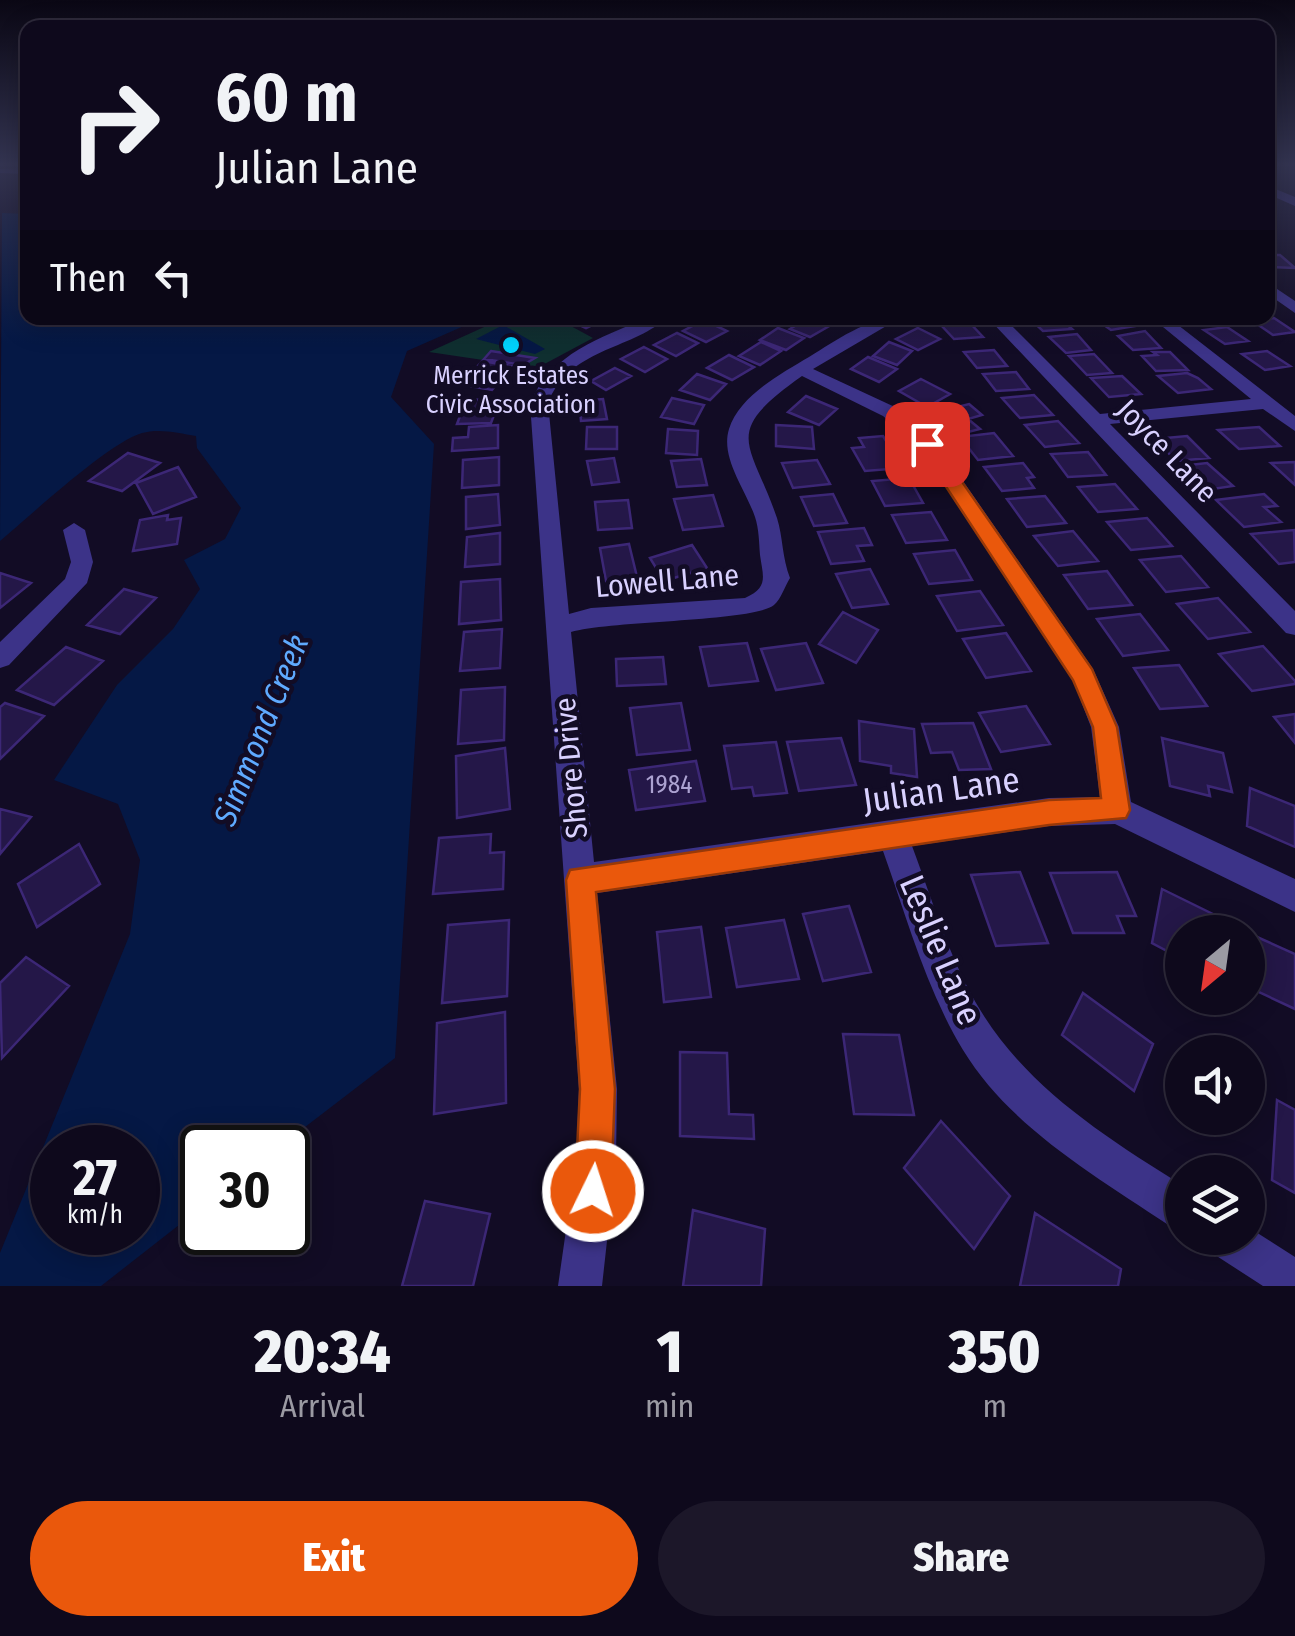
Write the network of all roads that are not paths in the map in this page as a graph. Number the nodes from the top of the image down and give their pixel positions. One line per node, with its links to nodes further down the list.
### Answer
1 (645, 325): 10 (street, Shore Drive)
2 (875, 325): 5 (street, Lowell Lane)
3 (1003, 325): 7 (street, Joyce Lane)
4 (1169, 325): 6 (street)
5 (802, 370): 10 (street, Lowell Lane); 13 (street)
6 (1267, 403): 7 (street); 8 (street)
7 (1096, 420): 11 (street, Joyce Lane)
8 (1295, 425)
9 (74, 530): 12 (street)
10 (559, 626): 15 (street, Shore Drive)
11 (1295, 626)
12 (0, 658)
13 (1116, 810): 14 (street, Julian Lane); 16 (street, Julian Lane)
14 (893, 836): 15 (street, Julian Lane); 17 (street, Leslie Lane)
15 (580, 880): 20 (street, Shore Drive)
16 (1295, 896)
17 (1165, 1196)
18 (1253, 1255): 19 (street)
19 (1295, 1282)
20 (580, 1286)

